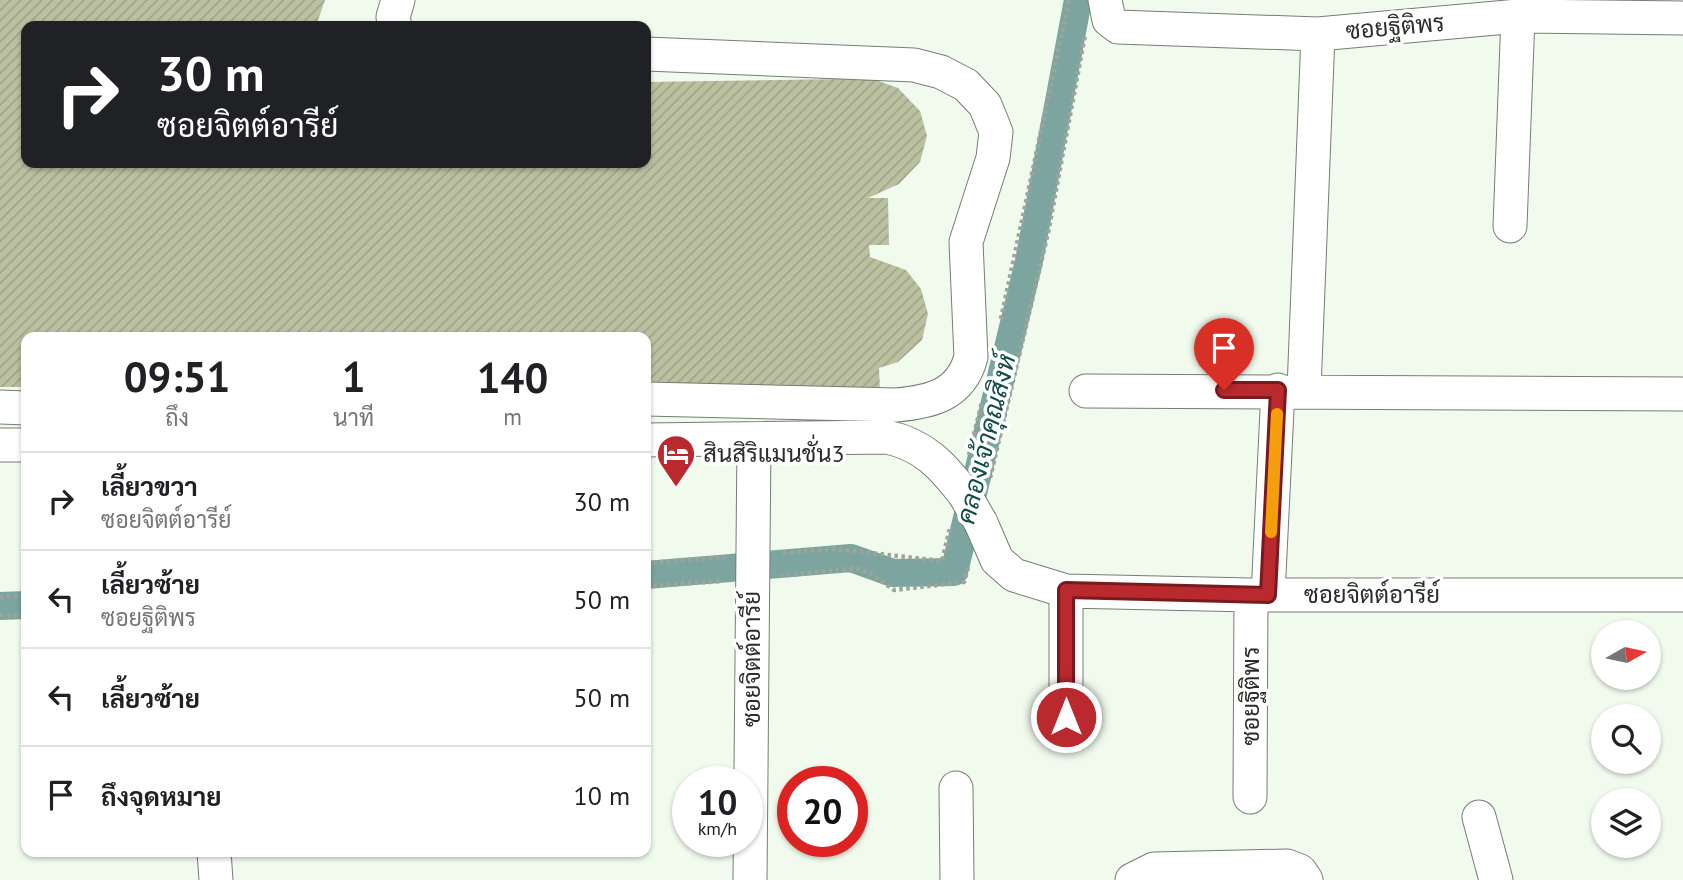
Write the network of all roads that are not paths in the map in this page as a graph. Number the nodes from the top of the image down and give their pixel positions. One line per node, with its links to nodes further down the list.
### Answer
1 (398, 0): 5 (street)
2 (1105, 0): 6 (street, ซอยฐิติพร)
3 (1518, 16): 4 (street, ซอยฐิติพร); 6 (street, ซอยฐิติพร); 8 (street)
4 (1683, 18)
5 (394, 21)
6 (1318, 34): 9 (street, ซอยฐิติพร)
7 (651, 54): 13 (street)
8 (1510, 226)
9 (1291, 390): 10 (street); 11 (street); 22 (street, ซอยฐิติพร)
10 (1086, 391)
11 (1683, 394)
12 (651, 399): 13 (street)
13 (896, 405): 16 (street)
14 (0, 407): 15 (street)
15 (21, 408)
16 (887, 437): 17 (street, ซอยจิตต์อารีย์); 21 (street, ซอยจิตต์อารีย์)
17 (754, 439): 18 (street, ซอยจิตต์อารีย์); 30 (street, ซอยจิตต์อารีย์)
18 (651, 440)
19 (0, 445): 20 (street)
20 (21, 445)
21 (1066, 590): 22 (street, ซอยจิตต์อารีย์); 24 (street)
22 (1260, 595): 23 (street, ซอยจิตต์อารีย์); 26 (street, ซอยฐิติพร)
23 (1683, 595)
24 (1066, 717)
25 (956, 788): 31 (street)
26 (1250, 797)
27 (1479, 817): 34 (street)
28 (214, 857): 29 (street)
29 (216, 880)
30 (750, 880)
31 (957, 880)
32 (1132, 880): 33 (street)
33 (1306, 880)
34 (1496, 880)

